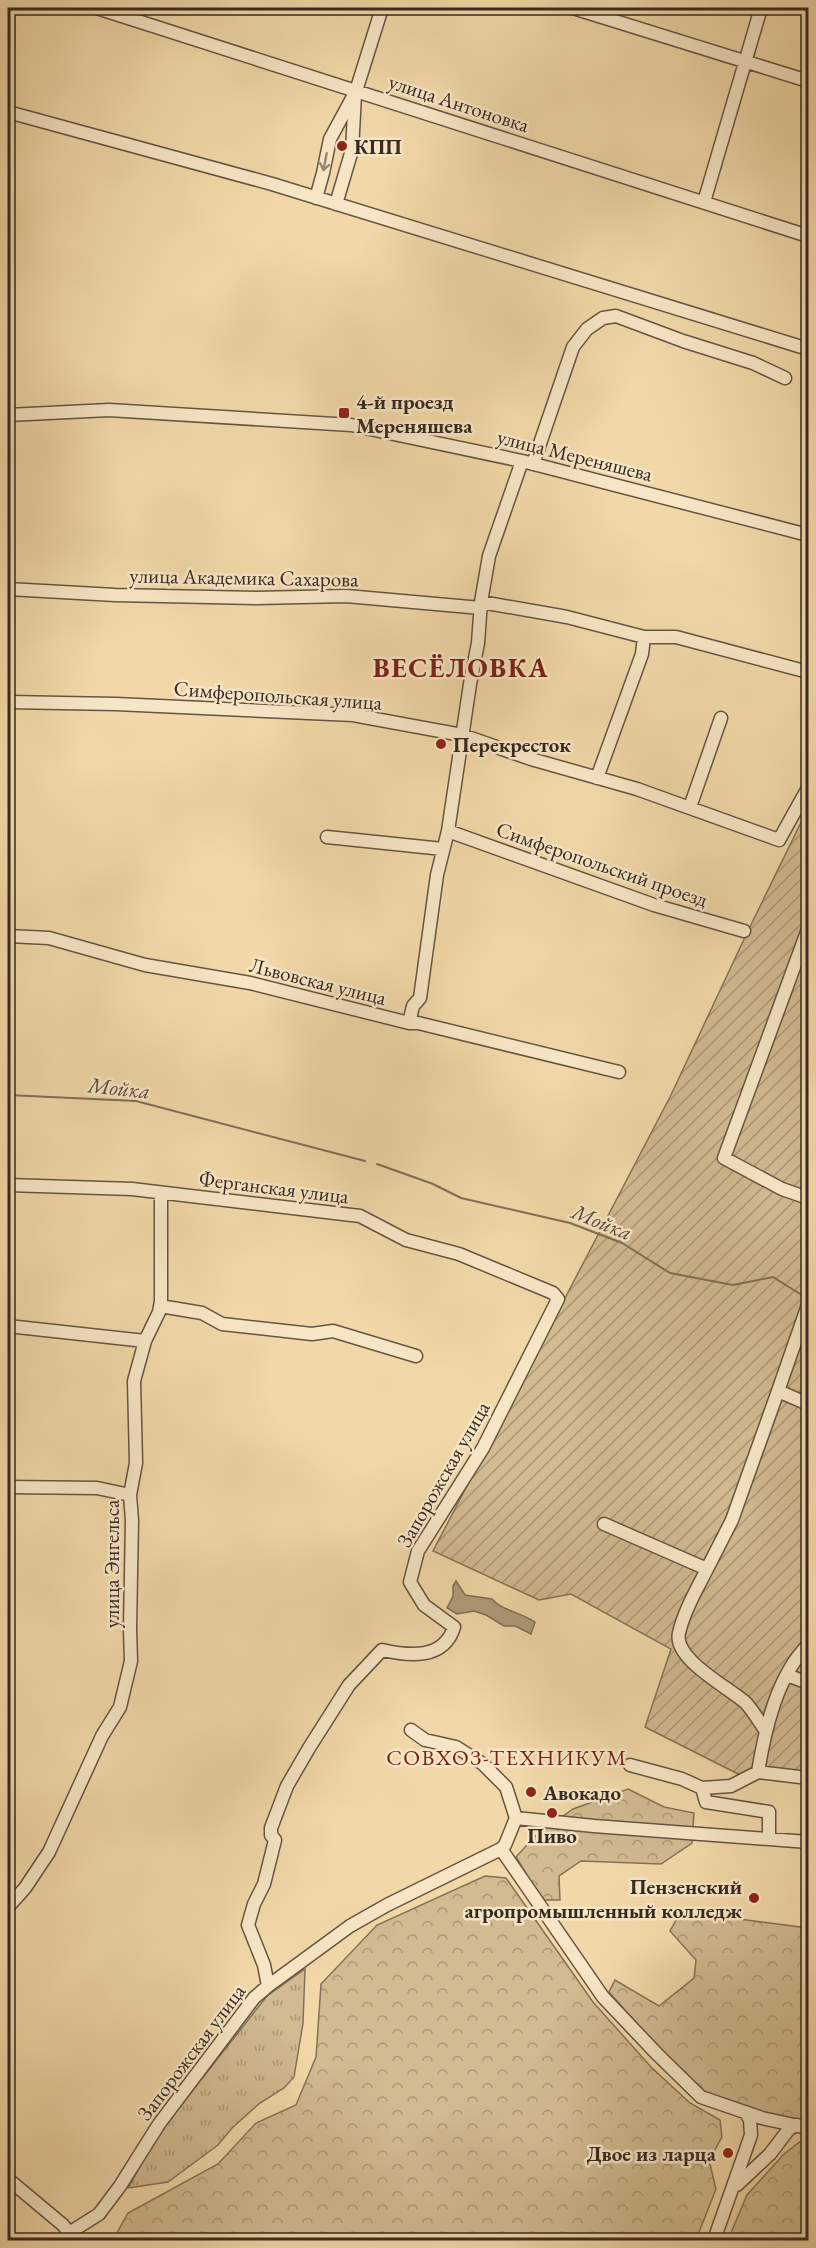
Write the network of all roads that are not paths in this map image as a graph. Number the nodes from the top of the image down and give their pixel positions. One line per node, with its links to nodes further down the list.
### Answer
1 (97, 8): 7 (street, улица Антоновка)
2 (382, 8): 7 (street)
3 (573, 8): 5 (street)
4 (760, 8): 5 (street)
5 (745, 61): 6 (street); 10 (street)
6 (808, 81)
7 (356, 90): 9 (street, one-way to 9); 10 (street, улица Антоновка); 11 (street)
8 (8, 112): 9 (street)
9 (315, 198): 11 (street)
10 (704, 202): 12 (street, улица Антоновка)
11 (336, 204): 13 (street)
12 (808, 236)
13 (808, 349)
14 (785, 378): 16 (street)
15 (8, 415): 16 (street, улица Мереняшева)
16 (528, 463): 17 (street, улица Мереняшева); 19 (street)
17 (808, 536)
18 (8, 589): 19 (street, улица Академика Сахарова)
19 (481, 605): 20 (street, улица Академика Сахарова); 24 (street)
20 (644, 637): 21 (street, улица Академика Сахарова); 25 (street)
21 (808, 672)
22 (8, 702): 24 (street, Симферопольская улица)
23 (721, 718): 27 (street)
24 (462, 735): 25 (street, Симферопольская улица); 28 (street)
25 (597, 778): 27 (street, Симферопольская улица)
26 (808, 788): 27 (street, Симферопольская улица)
27 (690, 807)
28 (448, 831): 30 (street); 32 (street, Симферопольский проезд)
29 (327, 837): 30 (street)
30 (443, 849): 34 (street)
31 (808, 929): 38 (street)
32 (744, 931)
33 (8, 936): 34 (street, Львовская улица)
34 (409, 1023): 35 (street, Львовская улица)
35 (619, 1072)
36 (8, 1185): 37 (street, Ферганская улица)
37 (161, 1193): 39 (street, Ферганская улица); 41 (street, улица Энгельса)
38 (808, 1198)
39 (556, 1296): 65 (street, Запорожская улица)
40 (808, 1305): 45 (street)
41 (160, 1306): 43 (street, улица Энгельса); 44 (street)
42 (8, 1326): 43 (street)
43 (145, 1341): 48 (street, улица Энгельса)
44 (416, 1356)
45 (778, 1391): 46 (street); 50 (street)
46 (808, 1404)
47 (8, 1487): 48 (street)
48 (130, 1495): 64 (street, улица Энгельса)
49 (604, 1524): 50 (street)
50 (707, 1569): 55 (street)
51 (808, 1645): 52 (street)
52 (787, 1675): 53 (street); 55 (street)
53 (808, 1683)
54 (411, 1730): 60 (street)
55 (765, 1730): 57 (street)
56 (630, 1765): 59 (street)
57 (758, 1772): 58 (street); 59 (street)
58 (808, 1778)
59 (702, 1788): 61 (street)
60 (516, 1818): 61 (street); 63 (street)
61 (769, 1839): 62 (street)
62 (808, 1842)
63 (501, 1849): 65 (street); 66 (street)
64 (8, 1907)
65 (268, 1986): 73 (street, Запорожская улица)
66 (746, 2113): 67 (street); 69 (street)
67 (771, 2120): 68 (street); 69 (street); 70 (street)
68 (803, 2127): 70 (street)
69 (751, 2135): 72 (street)
70 (778, 2145): 72 (street)
71 (8, 2179): 73 (street, Запорожская улица)
72 (733, 2190): 74 (street)
73 (66, 2237)
74 (714, 2241)

